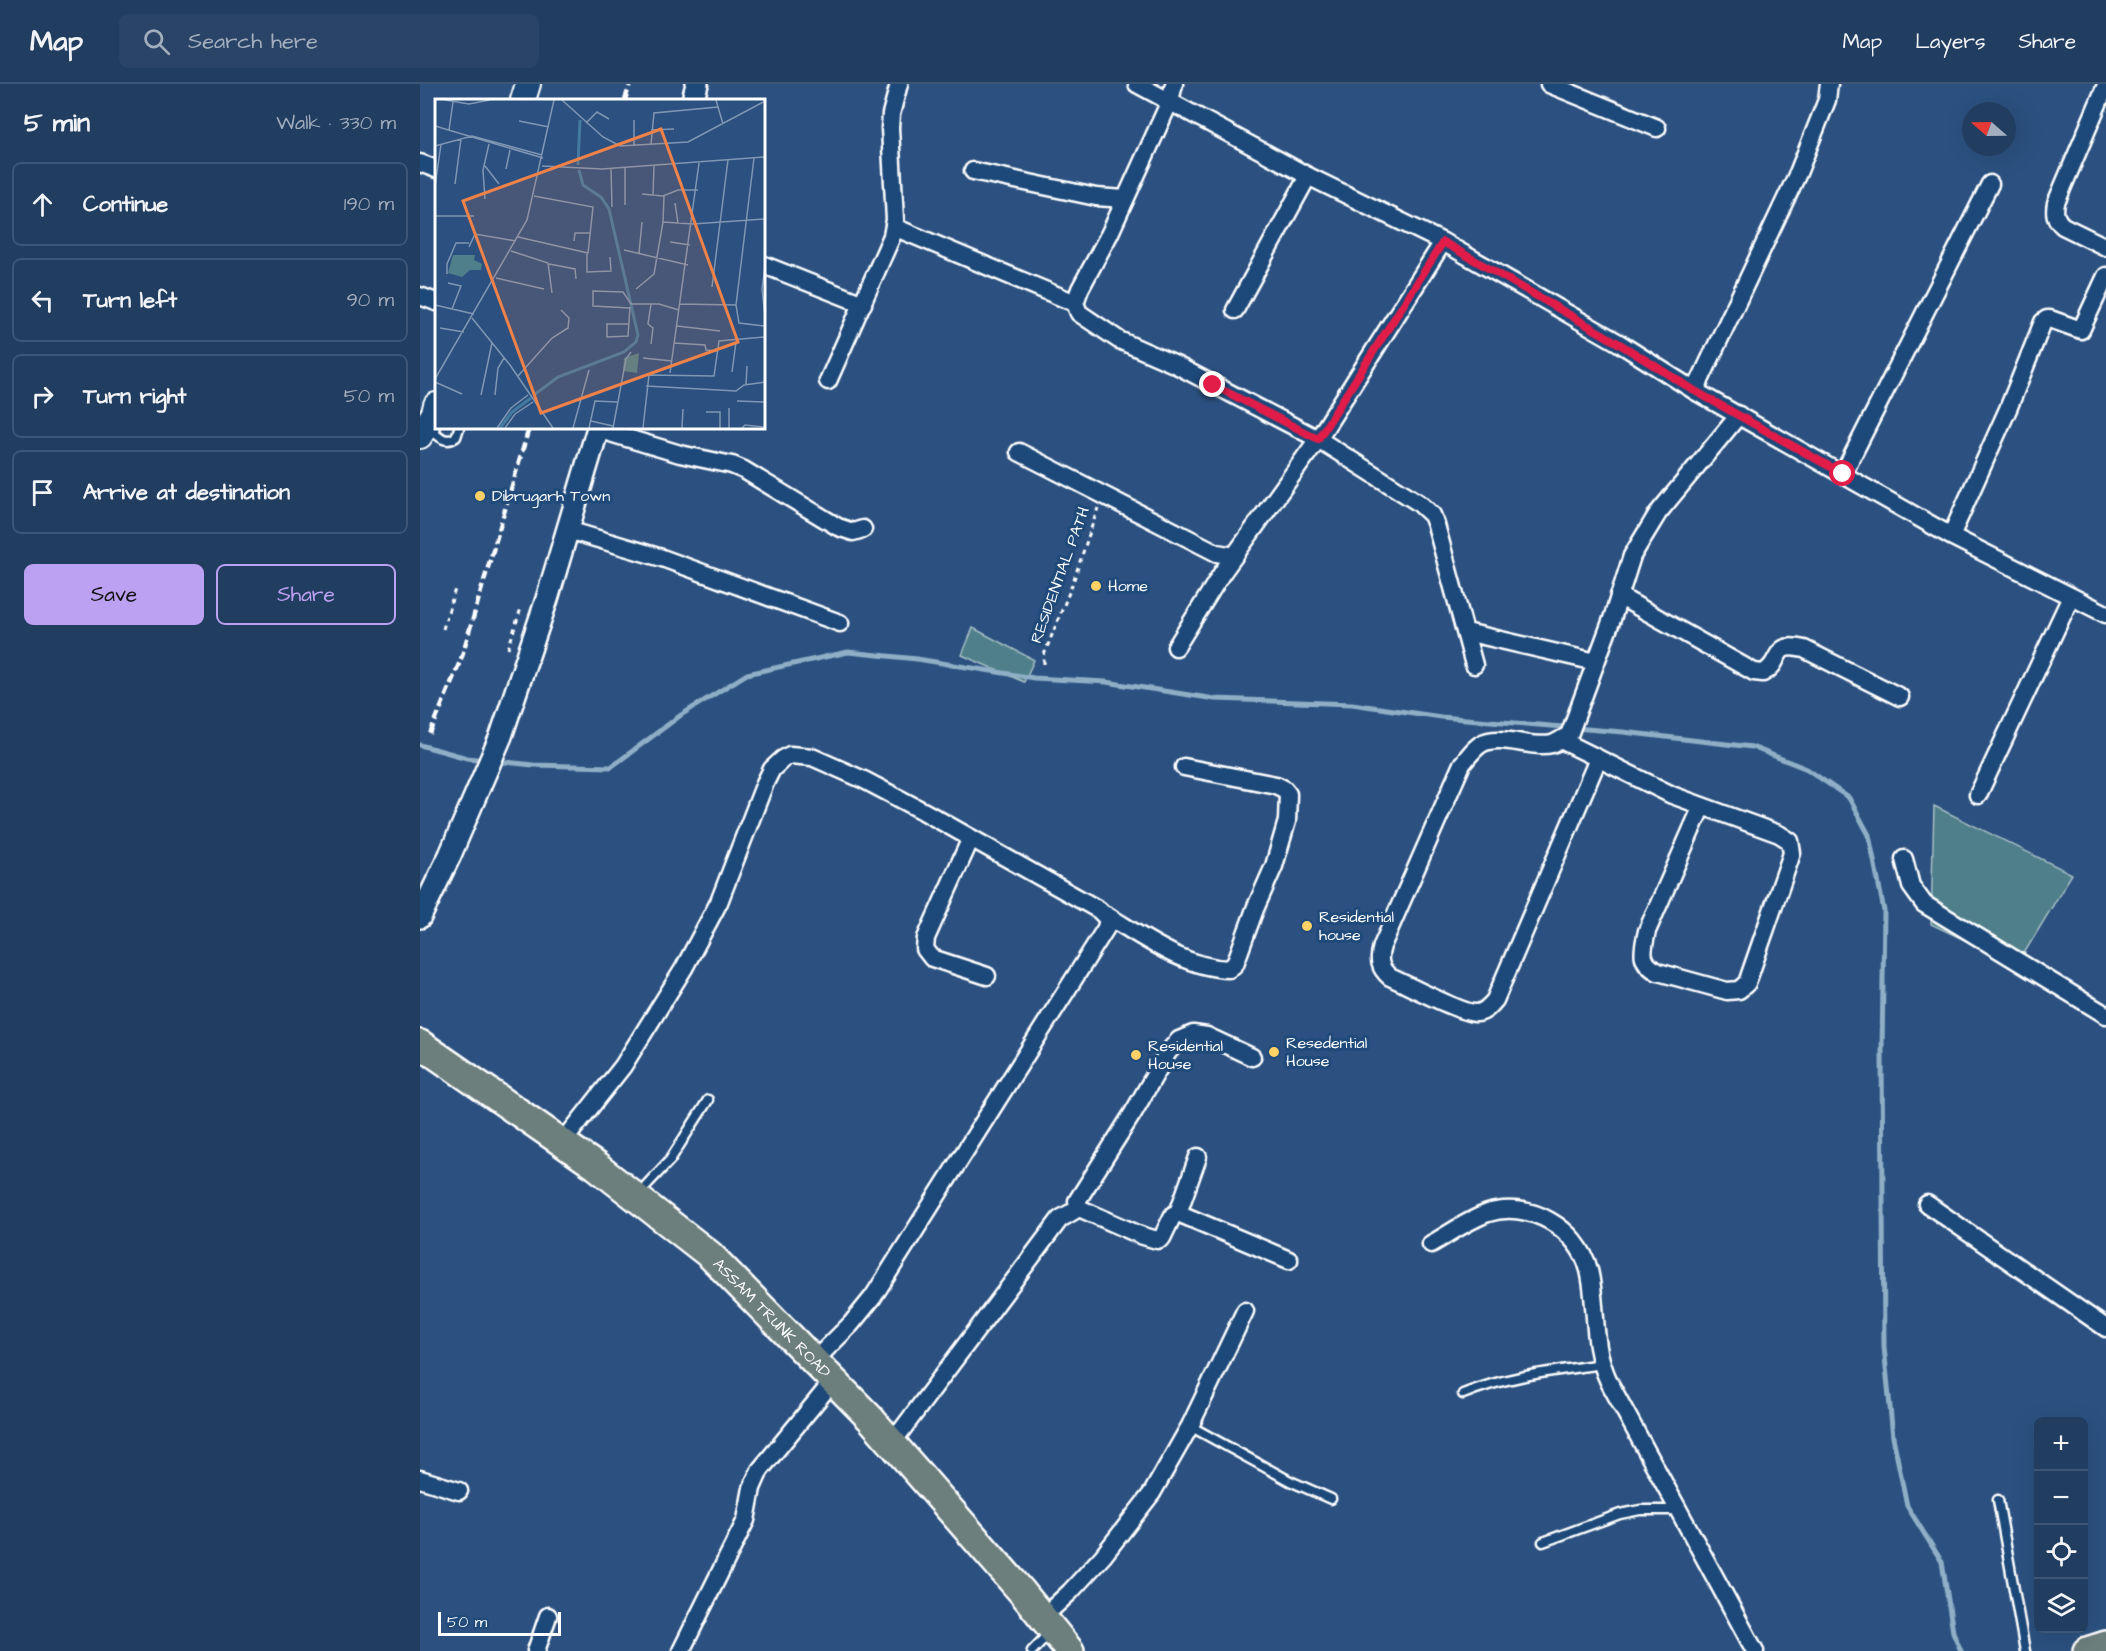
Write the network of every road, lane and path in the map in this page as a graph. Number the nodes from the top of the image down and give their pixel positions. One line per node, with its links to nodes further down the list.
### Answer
1 (528, 84): 9 (main road)
2 (697, 84): 10 (street)
3 (899, 84): 19 (street)
4 (1137, 84): 11 (street)
5 (1174, 84): 11 (street)
6 (1549, 84): 12 (street)
7 (1829, 84): 30 (street)
8 (2104, 95): 21 (street)
9 (523, 99)
10 (693, 99)
11 (1170, 101): 16 (street); 18 (street)
12 (1657, 128)
13 (420, 163): 14 (street)
14 (435, 169)
15 (973, 171): 18 (street)
16 (1308, 176): 20 (street); 28 (street)
17 (1990, 184): 38 (street)
18 (1125, 199): 26 (street)
19 (894, 227): 26 (street); 27 (street)
20 (1443, 242): 30 (street); 36 (street)
21 (2106, 246)
22 (765, 265): 27 (street)
23 (2106, 276): 42 (street)
24 (420, 296): 25 (street)
25 (435, 302)
26 (1075, 303): 36 (street)
27 (863, 304): 29 (street)
28 (1234, 310)
29 (828, 381)
30 (1695, 391): 31 (street)
31 (1739, 415): 38 (street); 45 (street)
32 (428, 422): 33 (lane)
33 (459, 429)
34 (597, 429): 41 (street)
35 (600, 429): 40 (street)
36 (1318, 439): 43 (street); 51 (street)
37 (1019, 452): 39 (street)
38 (1843, 474): 42 (street)
39 (1102, 495): 43 (street); 55 (path, RESIDENTIAL PATH)
40 (863, 529)
41 (568, 530): 49 (street); 66 (street)
42 (1951, 537): 46 (street)
43 (1234, 556): 52 (street)
44 (455, 589): 50 (path)
45 (1619, 596): 54 (street); 57 (street)
46 (2071, 597): 48 (street); 61 (street)
47 (521, 608): 53 (path)
48 (2106, 614)
49 (840, 623)
50 (443, 629)
51 (1466, 632): 54 (street); 56 (street)
52 (1176, 647)
53 (508, 649)
54 (1596, 662): 58 (street)
55 (1044, 664)
56 (1474, 665)
57 (1900, 697)
58 (1565, 737): 59 (street); 59 (street)
59 (1598, 759): 62 (street)
60 (1184, 767): 65 (street)
61 (1978, 795)
62 (1702, 806): 62 (street)
63 (970, 838): 65 (street); 67 (street); 72 (street)
64 (1904, 859): 68 (street)
65 (1106, 915): 82 (street)
66 (420, 917)
67 (987, 975)
68 (2106, 1015)
69 (420, 1044): 72 (main road, ASSAM TRUNK ROAD)
70 (1252, 1057): 76 (street)
71 (708, 1100): 74 (lane)
72 (563, 1142): 74 (main road, ASSAM TRUNK ROAD)
73 (1198, 1157): 77 (street)
74 (636, 1197): 82 (main road, ASSAM TRUNK ROAD)
75 (1927, 1204): 81 (street)
76 (1079, 1208): 77 (street); 87 (street)
77 (1178, 1213): 79 (street)
78 (1431, 1245): 83 (street)
79 (1289, 1260)
80 (1245, 1311): 86 (street)
81 (2106, 1328)
82 (814, 1361): 84 (main road, ASSAM TRUNK ROAD)
83 (1602, 1364): 85 (lane); 92 (street)
84 (834, 1381): 87 (main road, ASSAM TRUNK ROAD); 98 (street)
85 (1463, 1394)
86 (1190, 1426): 90 (lane); 95 (street)
87 (892, 1443): 95 (main road, ASSAM TRUNK ROAD)
88 (420, 1479): 89 (street)
89 (459, 1491)
90 (1331, 1499)
91 (1998, 1500): 102 (lane)
92 (1679, 1510): 93 (lane); 101 (street)
93 (1543, 1542)
94 (548, 1616): 97 (street)
95 (1048, 1623): 99 (lane); 100 (main road, ASSAM TRUNK ROAD)
96 (2106, 1646): 103 (main road)
97 (536, 1651)
98 (681, 1651)
99 (1032, 1651)
100 (1070, 1651)
101 (1755, 1651)
102 (2025, 1651)
103 (2087, 1651)

